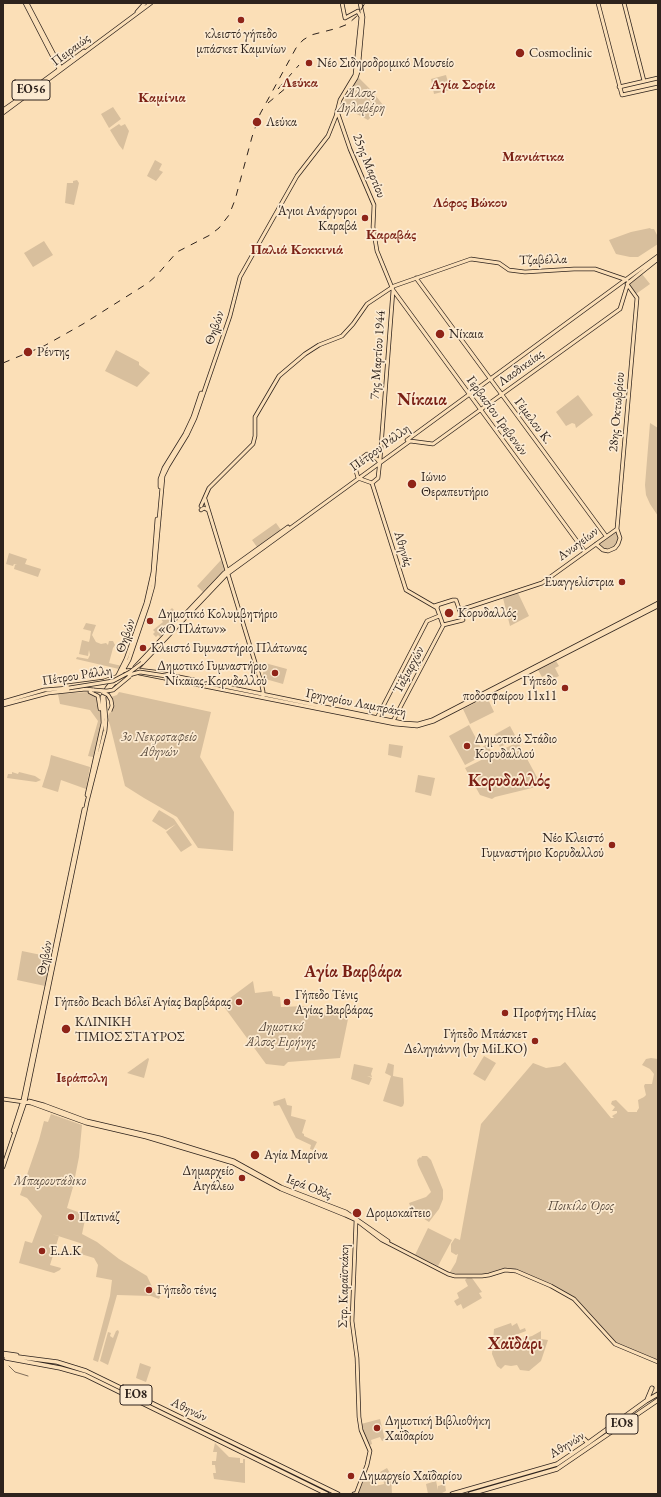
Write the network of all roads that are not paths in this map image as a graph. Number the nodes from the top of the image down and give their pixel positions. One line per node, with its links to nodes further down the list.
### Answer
1 (26, 3): 11 (main road)
2 (145, 3): 11 (main road, Πειραιώς / ΕΟ56)
3 (151, 3): 11 (main road, Πειραιώς / ΕΟ56)
4 (342, 3): 9 (main road)
5 (360, 3): 8 (main road)
6 (598, 3): 14 (main road)
7 (624, 3): 13 (main road)
8 (361, 7): 9 (main road); 10 (main road)
9 (358, 12): 10 (main road)
10 (357, 68): 16 (main road, Θηβών)
11 (60, 69): 17 (main road, Πειραιώς / ΕΟ56)
12 (658, 78): 13 (main road)
13 (644, 81): 14 (main road)
14 (619, 87): 15 (main road)
15 (658, 87)
16 (338, 111): 18 (main road, Θηβών); 19 (main road, 25ης Μαρτίου)
17 (3, 112)
18 (328, 134): 48 (main road, Θηβών); 52 (main road, Θηβών)
19 (378, 252): 24 (main road, 7ης Μαρτίου 1944)
20 (658, 256): 23 (main road)
21 (658, 260): 23 (main road)
22 (416, 278): 23 (main road, Τζαβέλλα); 24 (main road, Τζαβέλλα); 25 (main road, Γέμελου Κ.)
23 (627, 283): 25 (main road, Πέτρου Ράλλη); 26 (main road, Λαοδικείας); 37 (main road, 28ης Οκτωβρίου)
24 (392, 289): 27 (main road, Γερβασίου Γρεβενών); 30 (main road, 7ης Μαρτίου 1944); 35 (main road, Τζαβέλλα)
25 (492, 379): 26 (main road, Γέμελου Κ.); 27 (main road, Πέτρου Ράλλη)
26 (501, 394): 28 (main road, Λαοδικείας); 38 (main road, Γέμελου Κ.)
27 (469, 396): 28 (main road, Γερβασίου Γρεβενών); 31 (main road, Πέτρου Ράλλη)
28 (480, 410): 29 (main road, Λαοδικείας); 40 (main road, Γερβασίου Γρεβενών)
29 (411, 440): 32 (main road, Πέτρου Ράλλη)
30 (381, 455): 31 (main road); 32 (main road, 7ης Μαρτίου 1944)
31 (385, 456): 32 (main road, Πέτρου Ράλλη)
32 (380, 461): 33 (main road, Πέτρου Ράλλη); 33 (main road); 34 (main road, 7ης Μαρτίου 1944)
33 (358, 478): 34 (main road); 41 (main road, Πέτρου Ράλλη)
34 (372, 483): 43 (main road, Αθηνάς)
35 (205, 499): 36 (main road); 36 (main road, Τζαβέλλα)
36 (208, 510): 41 (main road)
37 (616, 529): 38 (main road, Ανωγείων); 39 (main road, 28ης Οκτωβρίου)
38 (606, 536): 39 (main road, Ανωγείων)
39 (596, 544): 40 (main road, Ανωγείων)
40 (585, 552): 44 (main road, Ανωγείων)
41 (227, 572): 46 (main road, Πέτρου Ράλλη); 49 (main road, Πέτρου Ράλλη); 61 (main road)
42 (658, 604): 65 (main road, Γρηγορίου Λαμπράκη)
43 (436, 606): 44 (main road); 45 (main road)
44 (460, 610): 47 (main road)
45 (439, 616): 47 (main road); 64 (main road)
46 (180, 621): 53 (main road, Πέτρου Ράλλη); 55 (main road, Πέτρου Ράλλη, bridge)
47 (443, 626): 65 (main road, Ταξιαρχών)
48 (126, 664): 52 (main road, Θηβών); 53 (main road)
49 (141, 666): 50 (main road, Πέτρου Ράλλη); 51 (main road)
50 (136, 670): 51 (main road, Γρηγορίου Λαμπράκη); 53 (main road, Γρηγορίου Λαμπράκη); 54 (main road, Πέτρου Ράλλη); 56 (main road)
51 (142, 670): 57 (main road, Γρηγορίου Λαμπράκη)
52 (121, 671): 53 (main road, Γρηγορίου Λαμπράκη); 55 (main road, Θηβών); 56 (main road, Θηβών)
53 (130, 671)
54 (131, 676): 59 (main road, Πέτρου Ράλλη, bridge); 61 (main road, Γρηγορίου Λαμπράκη)
55 (119, 677): 56 (main road); 57 (main road, bridge); 58 (main road, Πέτρου Ράλλη, bridge)
56 (112, 682): 58 (main road); 63 (main road, Θηβών); 66 (main road, Θηβών)
57 (198, 682): 61 (main road, Γρηγορίου Λαμπράκη)
58 (55, 689): 62 (main road, Πέτρου Ράλλη)
59 (94, 690): 60 (main road, Πέτρου Ράλλη); 63 (main road, bridge)
60 (45, 693): 62 (main road, Πέτρου Ράλλη); 66 (main road)
61 (264, 696): 64 (main road, Γρηγορίου Λαμπράκη)
62 (3, 704)
63 (105, 708): 68 (main road, Θηβών)
64 (377, 719): 65 (main road, Γρηγορίου Λαμπράκη)
65 (393, 722)
66 (102, 732): 68 (main road, Θηβών)
67 (3, 1098): 68 (main road, Ιερά Οδός)
68 (24, 1101): 69 (main road, Ιερά Οδός); 70 (main road, Θηβών); 71 (main road, Θηβών); 73 (main road, Ιερά Οδός)
69 (34, 1104): 70 (main road); 73 (main road, Ιερά Οδός)
70 (22, 1113): 72 (main road, Θηβών)
71 (3, 1162)
72 (3, 1167)
73 (356, 1220): 74 (main road, Ιερά Οδός); 75 (main road, Στρ. Καραϊσκάκη); 77 (main road, Ιερά Οδός)
74 (360, 1224): 75 (main road); 77 (main road, Ιερά Οδός)
75 (355, 1229): 90 (main road, Στρ. Καραϊσκάκη)
76 (578, 1297): 77 (main road)
77 (574, 1299): 81 (main road, Ιερά Οδός)
78 (3, 1356): 79 (main road); 80 (highway, Αθηνών / ΕΟ8); 88 (highway, Αθηνών / ΕΟ8)
79 (24, 1356): 80 (highway)
80 (31, 1358): 89 (highway, Αθηνών / ΕΟ8)
81 (658, 1362)
82 (652, 1388): 85 (highway)
83 (658, 1394): 85 (highway, Αθηνών / ΕΟ8)
84 (658, 1400): 92 (highway, Αθηνών / ΕΟ8)
85 (646, 1401): 87 (highway, Αθηνών / ΕΟ8)
86 (584, 1439): 87 (highway)
87 (588, 1444): 91 (highway, Αθηνών / ΕΟ8)
88 (327, 1494)
89 (338, 1494)
90 (355, 1494)
91 (452, 1494)
92 (470, 1494)

